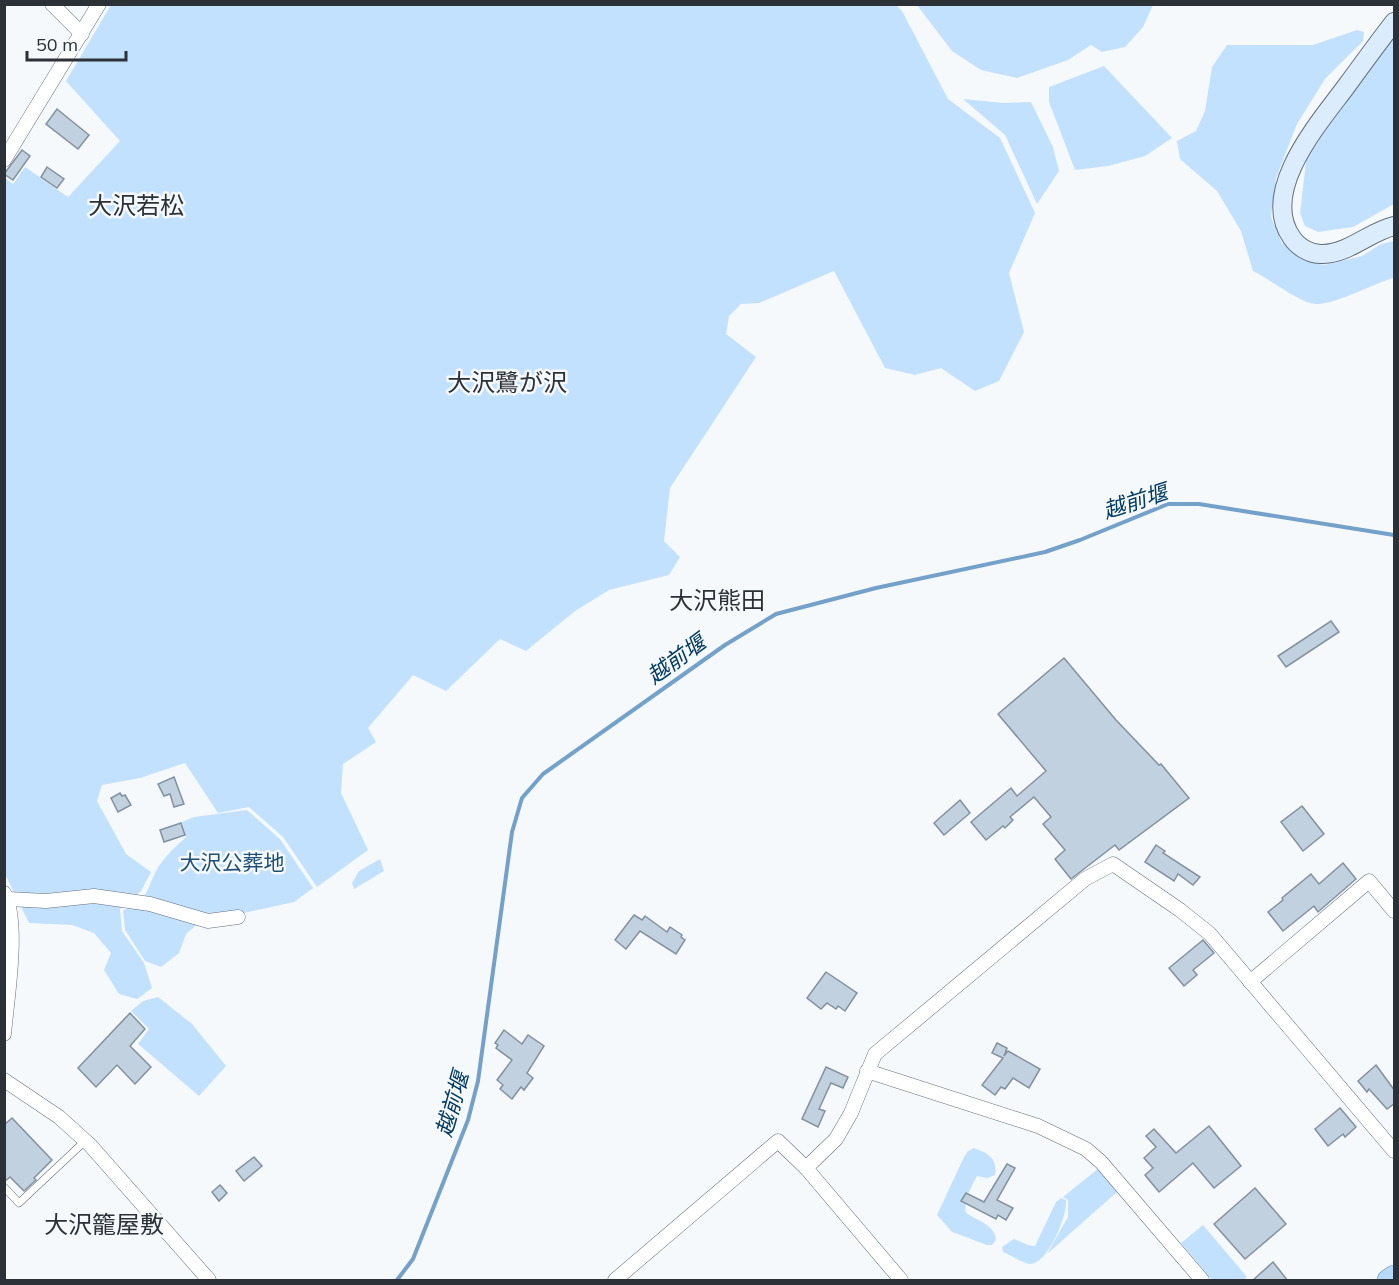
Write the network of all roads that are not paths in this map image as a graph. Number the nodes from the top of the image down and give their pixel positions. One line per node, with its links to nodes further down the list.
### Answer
1 (52, 4): 4 (street)
2 (99, 4): 4 (street)
3 (1395, 22): 6 (street)
4 (82, 34): 5 (street)
5 (4, 160)
6 (1395, 226)
7 (6, 896): 9 (street); 11 (street)
8 (1395, 911): 10 (street)
9 (238, 917)
10 (1250, 982): 12 (street); 15 (street)
11 (4, 1034)
12 (867, 1071): 16 (street); 22 (street)
13 (4, 1080): 14 (street)
14 (85, 1141): 17 (lane); 19 (street)
15 (1395, 1151)
16 (806, 1168): 20 (street); 21 (street)
17 (4, 1187)
18 (1395, 1276): 23 (main road)
19 (209, 1281)
20 (615, 1281)
21 (901, 1281)
22 (1202, 1281)
23 (1388, 1281)

